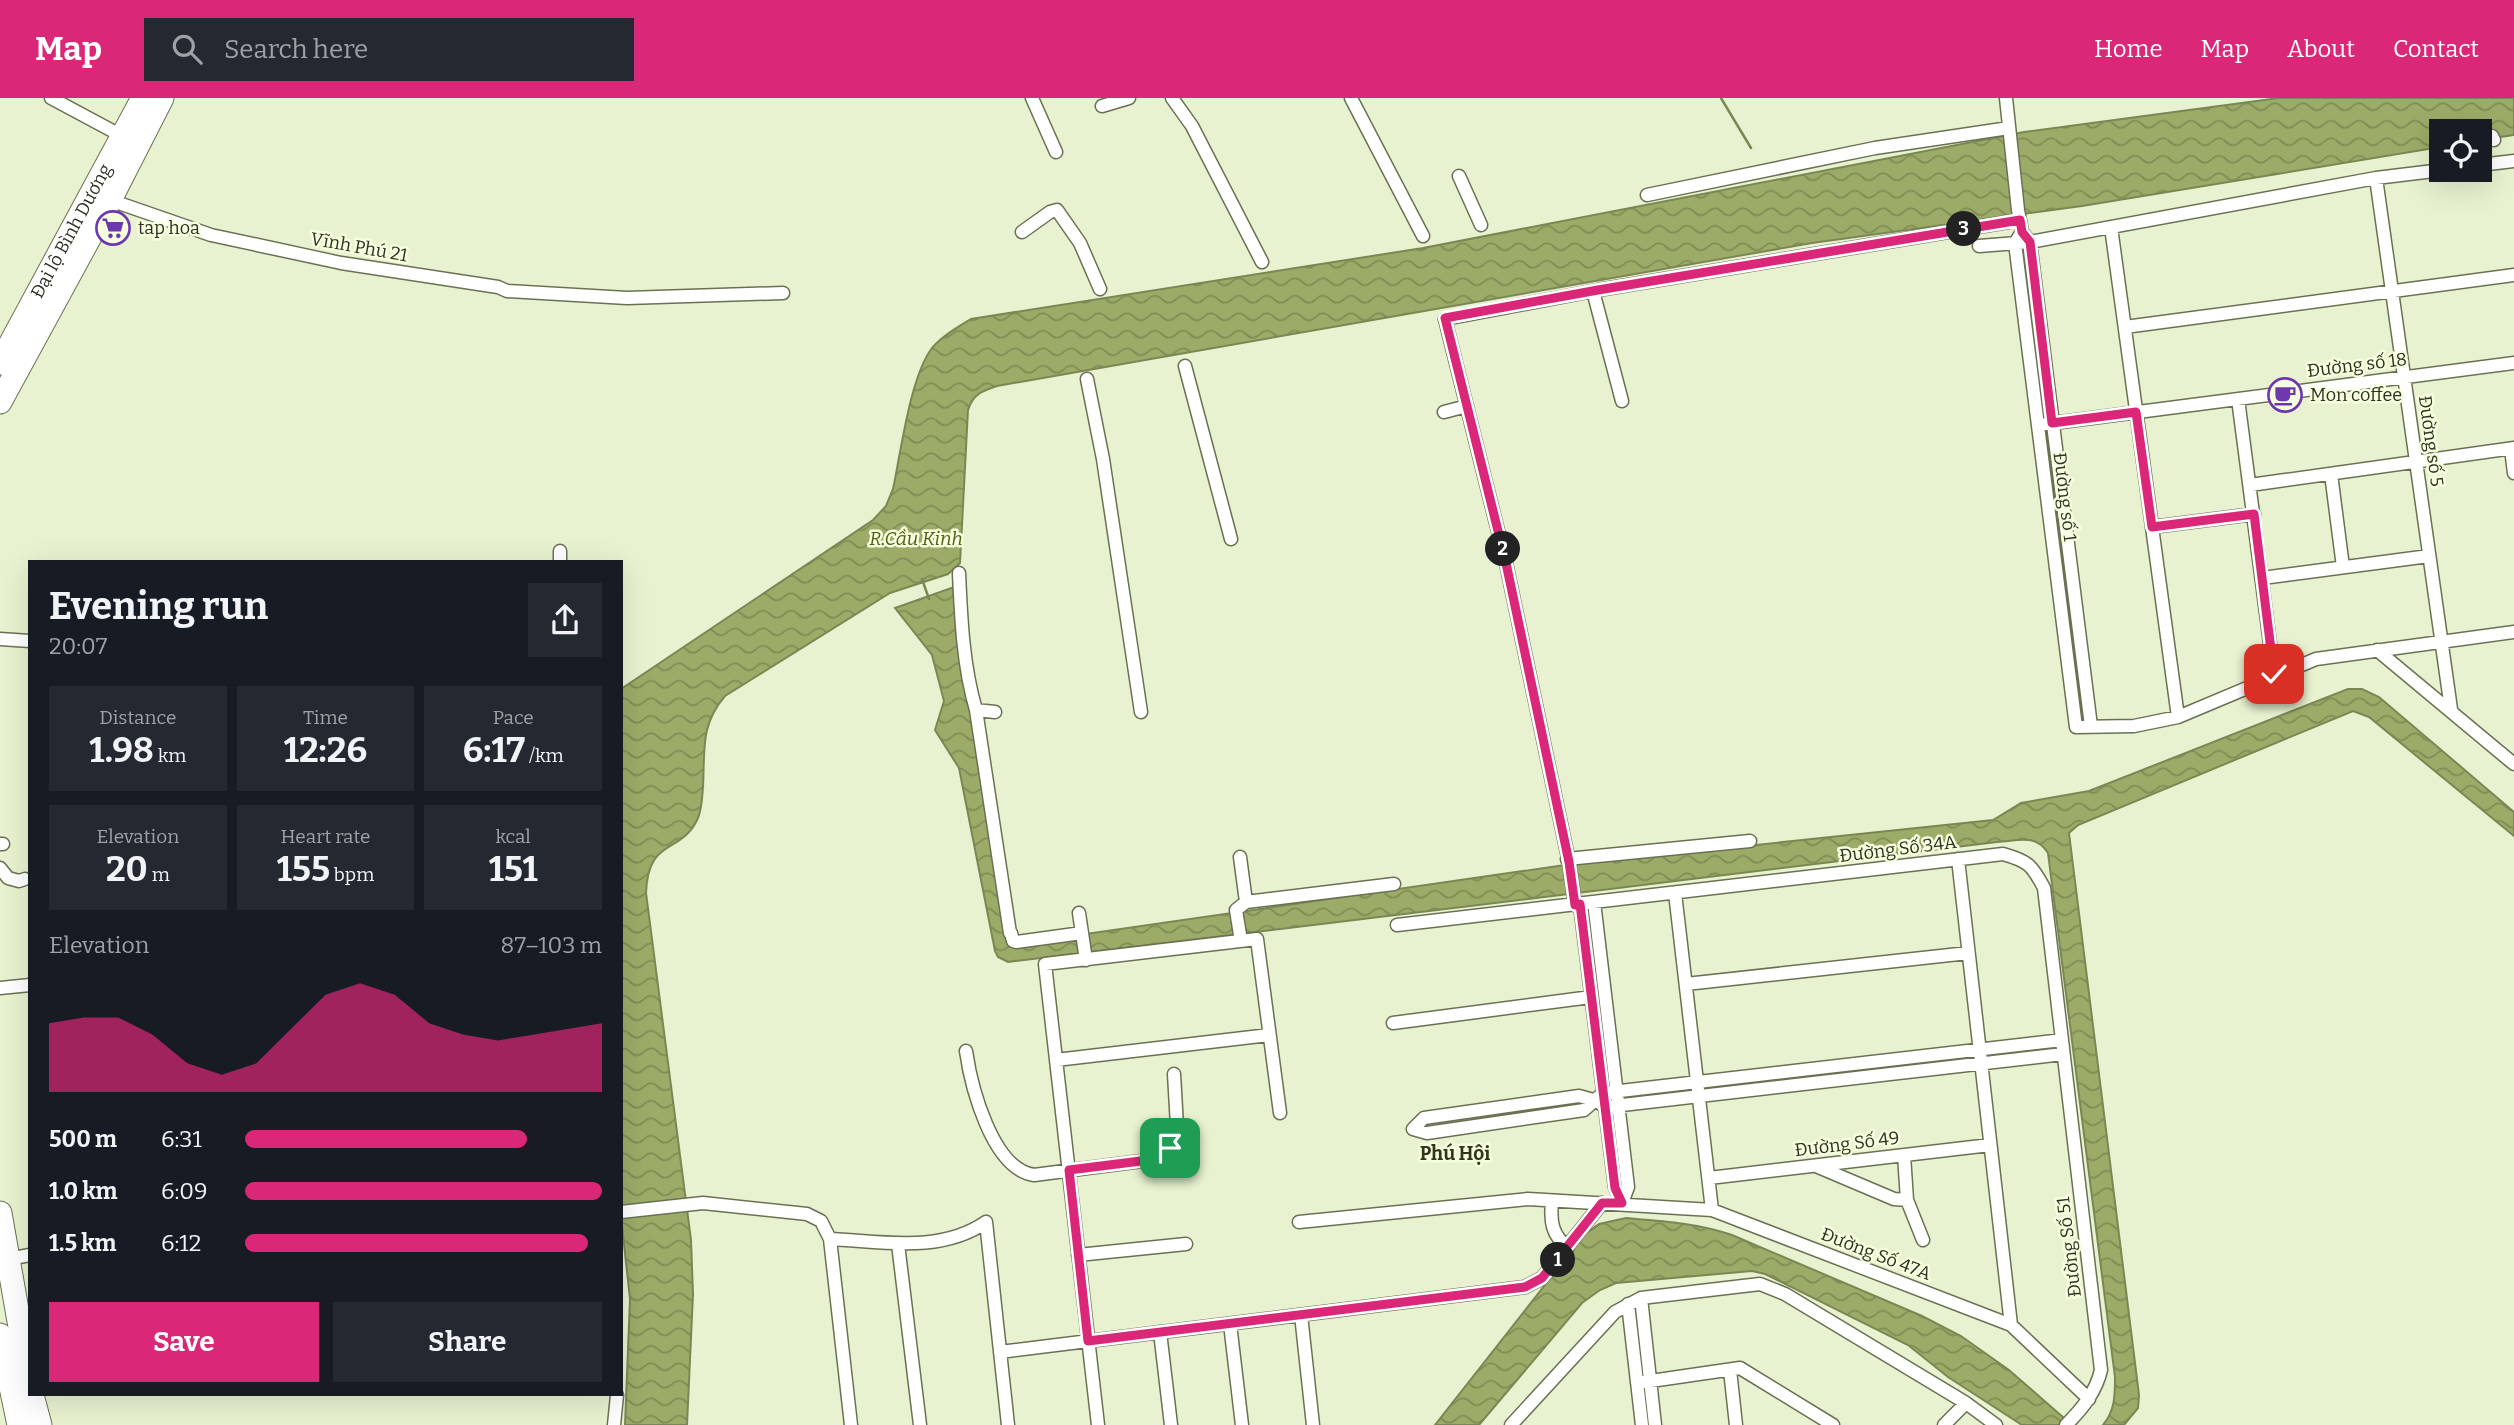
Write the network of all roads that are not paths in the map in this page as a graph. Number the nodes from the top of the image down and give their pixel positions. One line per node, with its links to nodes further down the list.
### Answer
1 (51, 98): 11 (street)
2 (143, 98): 11 (highway, Đại lộ Bình Dương)
3 (162, 98): 19 (highway, Đại lộ Bình Dương)
4 (1032, 98): 12 (street)
5 (1129, 98): 9 (street)
6 (1172, 98): 26 (street)
7 (1351, 98): 24 (street)
8 (2006, 98): 10 (street)
9 (1102, 106)
10 (2009, 133): 18 (street); 22 (street)
11 (122, 136): 19 (highway, Đại lộ Bình Dương)
12 (1056, 152)
13 (2514, 160): 14 (street)
14 (2492, 163)
15 (2429, 172): 17 (street)
16 (1459, 176): 20 (street)
17 (2376, 178): 21 (street); 30 (street, Đường số 5)
18 (1647, 195)
19 (101, 196): 31 (street, Vĩnh Phú 21); 33 (highway, Đại lộ Bình Dương); 40 (highway, Đại lộ Bình Dương)
20 (1480, 225)
21 (2111, 227): 22 (street); 32 (street)
22 (2021, 229): 25 (street); 29 (street); 44 (street, Đường số 1); 45 (street, Đường số 1)
23 (1022, 232): 28 (street)
24 (1423, 236)
25 (1979, 246)
26 (1262, 262)
27 (2514, 275): 30 (street)
28 (1100, 289)
29 (1593, 291): 39 (street); 41 (street)
30 (2392, 292): 32 (street); 36 (street, Đường số 5)
31 (783, 293)
32 (2125, 327): 43 (street)
33 (0, 363)
34 (2514, 363): 36 (street, Đường số 18)
35 (1185, 366): 53 (street)
36 (2404, 377): 38 (street, Đường số 18); 47 (street, Đường số 5)
37 (1087, 379): 67 (street)
38 (2238, 399): 43 (street, Đường số 18); 50 (street)
39 (1622, 401)
40 (0, 402)
41 (1468, 406): 42 (street); 74 (street)
42 (1444, 412)
43 (2136, 412): 44 (street, Đường số 18); 52 (street)
44 (2052, 423): 45 (street, Đường số 18); 69 (street, Đường số 1)
45 (2038, 425): 69 (street, Đường số 1)
46 (2512, 449): 47 (street); 48 (street)
47 (2416, 462): 49 (street); 54 (street, Đường số 5)
48 (2514, 473)
49 (2331, 474): 50 (street); 55 (street)
50 (2250, 485): 51 (street)
51 (2254, 514): 52 (street); 57 (street)
52 (2152, 527): 68 (street)
53 (1231, 539)
54 (2429, 556): 55 (street); 61 (street, Đường số 5)
55 (2343, 567): 57 (street)
56 (959, 573): 65 (street)
57 (2262, 578): 63 (street)
58 (2514, 632): 61 (street)
59 (0, 639): 60 (street)
60 (28, 641)
61 (2441, 642): 62 (street); 64 (street, Đường số 5)
62 (2377, 650): 63 (street); 64 (street)
63 (2274, 674): 68 (street)
64 (2451, 709): 70 (street)
65 (976, 710): 66 (street); 84 (street)
66 (995, 712)
67 (1141, 712)
68 (2178, 717): 69 (street)
69 (2091, 726)
70 (2514, 764)
71 (1750, 841): 74 (street)
72 (1240, 857): 81 (street)
73 (1958, 859): 78 (street, Đường Số 34A); 86 (street); 94 (street, Đường Số 34A)
74 (1568, 861): 79 (street)
75 (0, 867): 76 (street)
76 (25, 879)
77 (1394, 884): 81 (street)
78 (1675, 893): 80 (street, Đường Số 34A); 88 (street)
79 (1576, 901): 80 (street, Đường Số 34A); 83 (street, Đường Số 34A); 91 (street)
80 (1594, 902): 102 (street)
81 (1241, 906): 85 (street)
82 (1079, 913): 84 (street)
83 (1397, 925)
84 (1082, 934): 87 (street)
85 (1240, 938): 87 (street); 93 (street)
86 (1969, 953): 88 (street); 95 (street)
87 (1086, 957): 98 (street)
88 (1686, 984): 101 (street)
89 (28, 985): 90 (street)
90 (0, 988)
91 (1591, 997): 92 (street); 104 (street)
92 (1393, 1023)
93 (1269, 1035): 98 (street); 106 (street)
94 (2062, 1040): 95 (street); 97 (street, Đường Số 34A)
95 (1979, 1050): 99 (street); 101 (street)
96 (966, 1051): 110 (street)
97 (2063, 1054): 99 (street); 142 (street, Đường Số 51)
98 (1056, 1060): 110 (street)
99 (1981, 1063): 103 (street); 107 (street)
100 (1174, 1073): 110 (street)
101 (1698, 1082): 102 (street); 103 (street)
102 (1617, 1091): 104 (street); 105 (street)
103 (1699, 1096): 105 (street); 111 (street)
104 (1601, 1100): 104 (street); 105 (street); 115 (street)
105 (1619, 1105): 115 (street)
106 (1280, 1113)
107 (1990, 1145): 108 (street, Đường Số 49); 132 (street)
108 (1904, 1155): 109 (street, Đường Số 49); 112 (street)
109 (1814, 1165): 111 (street, Đường Số 49); 112 (street)
110 (1069, 1170): 125 (street)
111 (1709, 1178): 116 (street)
112 (1908, 1200): 121 (street)
113 (1552, 1202): 114 (street, Đường Số 47A); 119 (street, Đường Số 47A); 124 (street)
114 (1602, 1203): 115 (street, Đường Số 47A); 124 (street)
115 (1622, 1203): 116 (street, Đường Số 47A)
116 (1712, 1210): 132 (street, Đường Số 47A)
117 (623, 1212): 120 (street)
118 (0, 1213): 126 (highway)
119 (1299, 1222)
120 (830, 1239): 122 (street); 148 (street)
121 (1923, 1240)
122 (898, 1244): 136 (street); 149 (street)
123 (1186, 1244): 125 (street)
124 (1568, 1247): 130 (street)
125 (1078, 1255): 135 (street)
126 (19, 1257): 127 (highway)
127 (22, 1298): 137 (highway)
128 (1641, 1298): 129 (street); 139 (street); 143 (street)
129 (1628, 1304): 139 (street); 155 (street)
130 (1301, 1315): 131 (street); 154 (street)
131 (1230, 1324): 133 (street); 153 (street)
132 (2011, 1325): 142 (street, Đường Số 47A)
133 (1160, 1332): 135 (street); 152 (street)
134 (0, 1335): 145 (highway)
135 (1088, 1341): 136 (street); 151 (street)
136 (1000, 1352): 150 (street)
137 (28, 1362)
138 (1730, 1370): 139 (street); 158 (street); 159 (street)
139 (1644, 1382): 156 (street); 157 (street)
140 (32, 1396): 146 (highway)
141 (617, 1396): 147 (street)
142 (2089, 1399): 144 (street, Đường Số 51)
143 (1966, 1403): 160 (street); 161 (street)
144 (2070, 1421)
145 (19, 1425)
146 (40, 1425)
147 (614, 1425)
148 (851, 1425)
149 (920, 1425)
150 (1008, 1425)
151 (1098, 1425)
152 (1171, 1425)
153 (1242, 1425)
154 (1313, 1425)
155 (1511, 1425)
156 (1642, 1425)
157 (1656, 1425)
158 (1736, 1425)
159 (1833, 1425)
160 (1944, 1425)
161 (1996, 1425)

